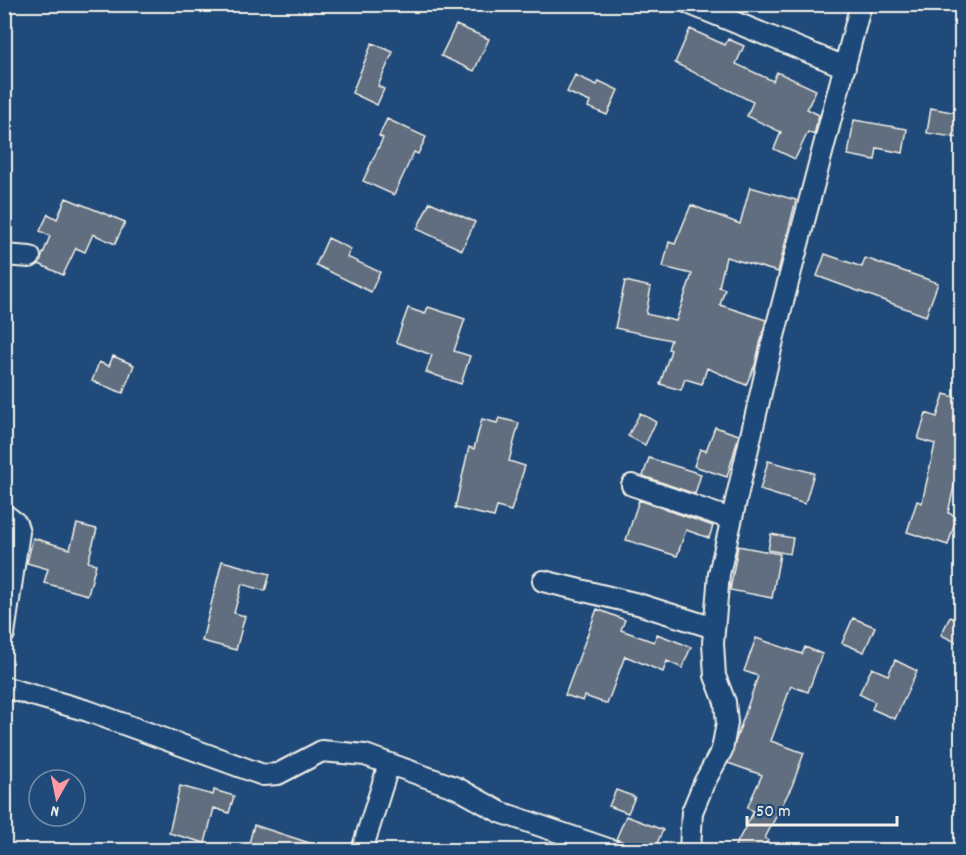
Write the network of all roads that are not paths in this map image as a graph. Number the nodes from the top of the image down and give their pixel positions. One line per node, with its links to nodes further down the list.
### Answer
1 (690, 4): 3 (street)
2 (861, 4): 3 (street)
3 (846, 67): 8 (street)
4 (4, 255): 5 (street)
5 (30, 257)
6 (632, 485): 8 (street)
7 (4, 514): 11 (street)
8 (731, 519): 10 (street)
9 (543, 581): 10 (street)
10 (714, 628): 16 (street)
11 (4, 634)
12 (4, 687): 13 (street)
13 (389, 764): 14 (street); 15 (street)
14 (362, 850)
15 (611, 850)
16 (690, 850)

